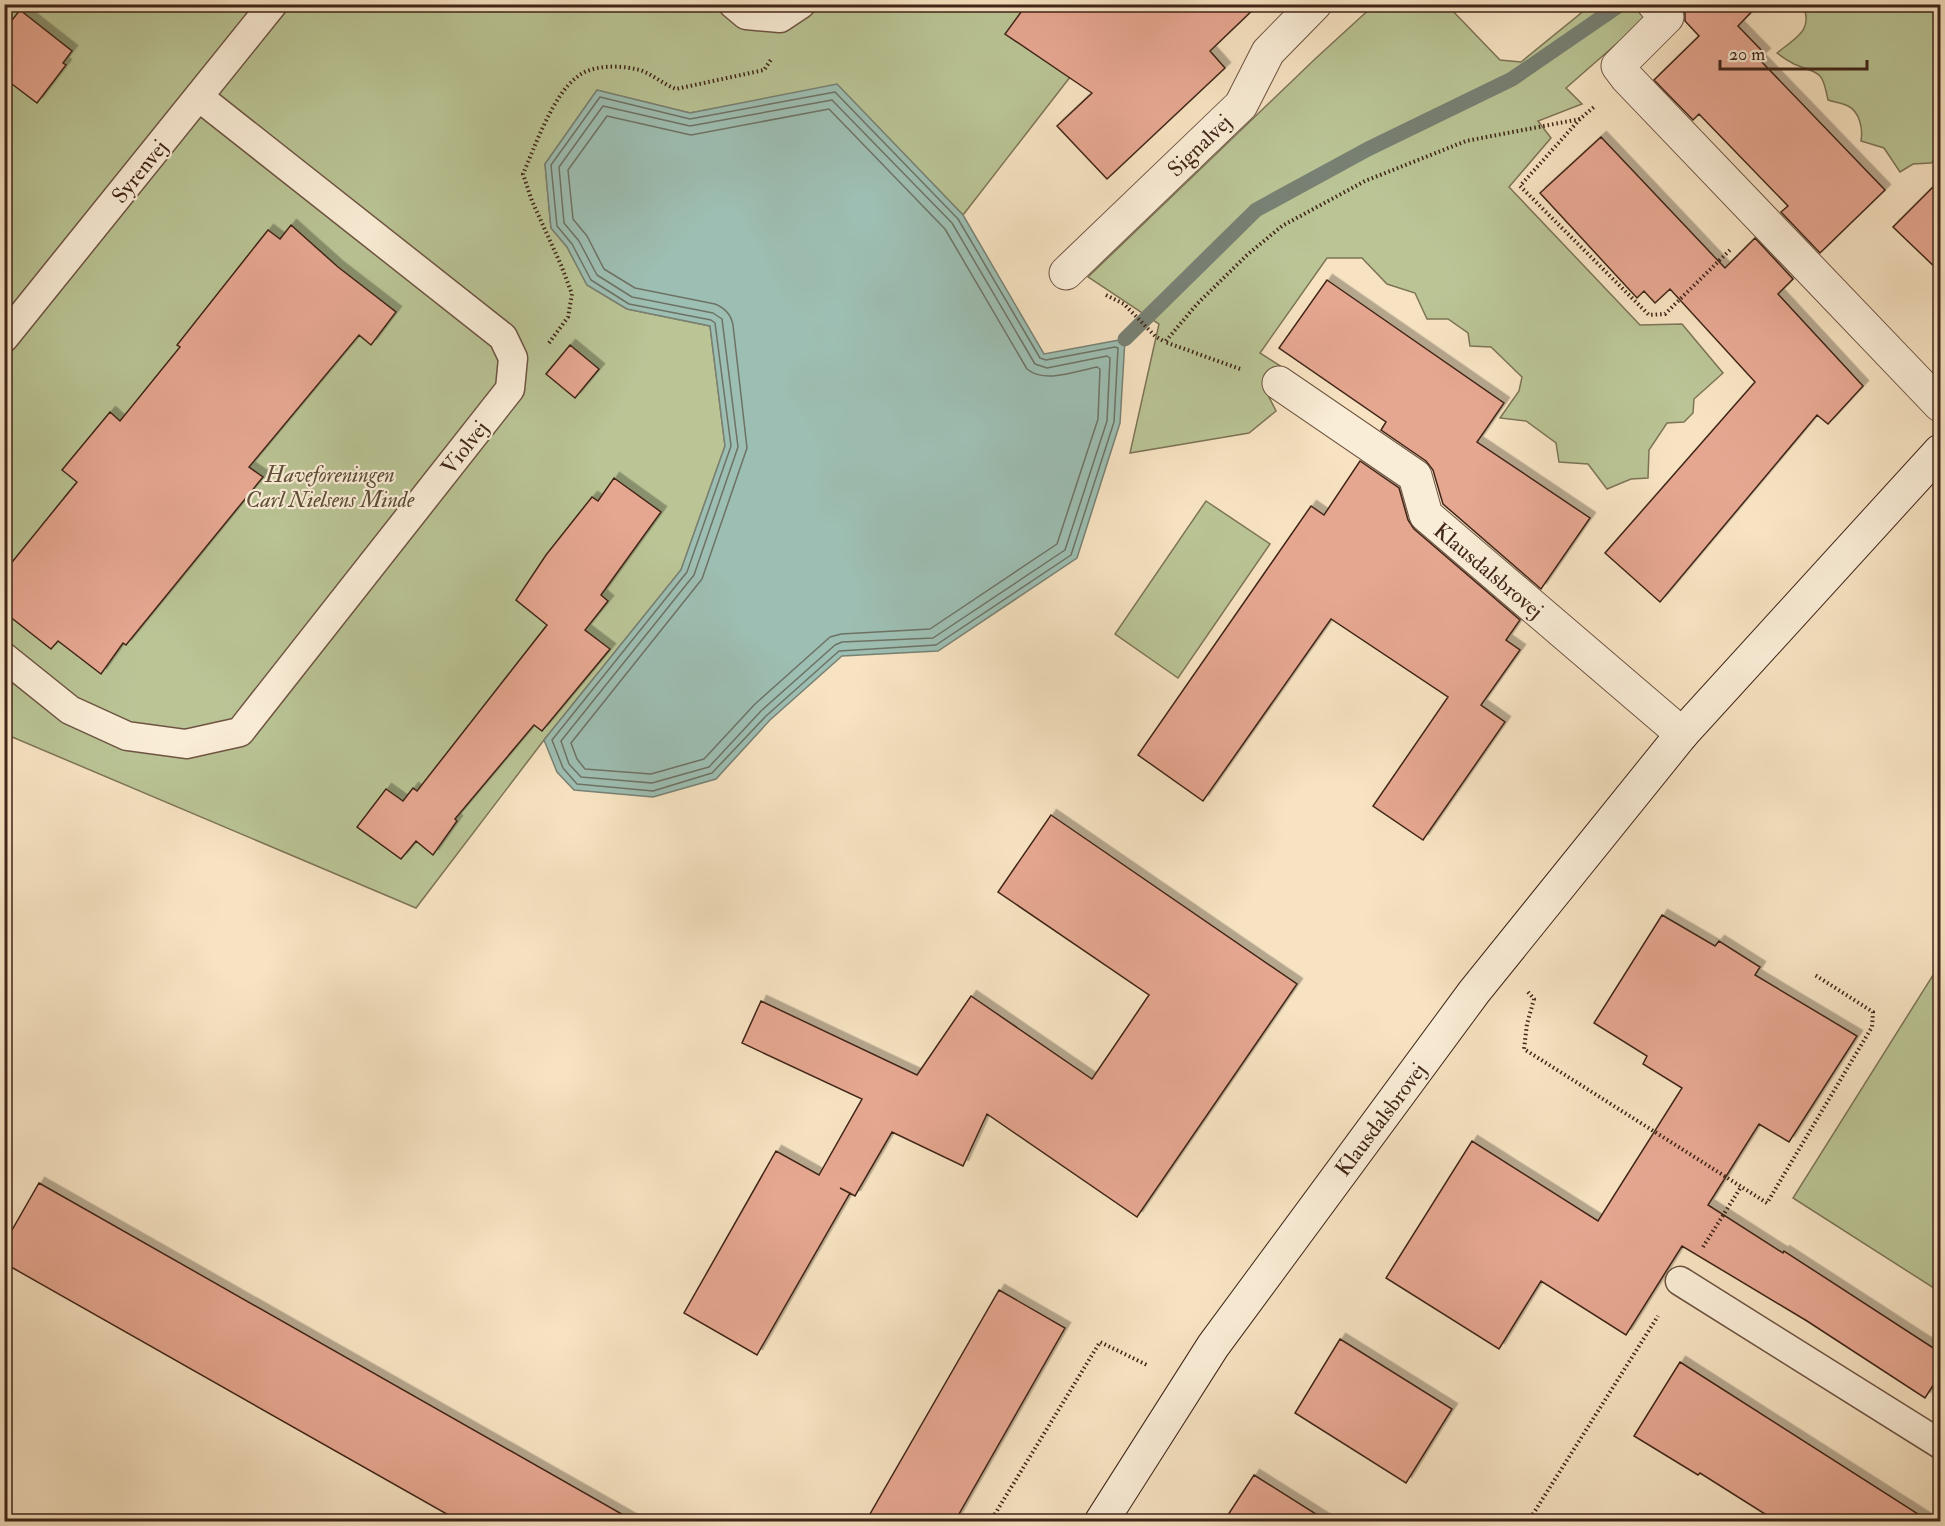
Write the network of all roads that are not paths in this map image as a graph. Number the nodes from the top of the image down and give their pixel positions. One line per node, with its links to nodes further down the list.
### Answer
1 (273, 4): 6 (lane, Syrenvej)
2 (733, 4): 3 (lane)
3 (801, 4)
4 (1315, 4): 7 (street, Signalvej)
5 (1660, 10): 10 (street)
6 (199, 97): 8 (lane, Syrenvej); 12 (lane, Violvej)
7 (1066, 273)
8 (4, 338)
9 (1279, 383): 13 (street, Klausdalsbrovej)
10 (1941, 405)
11 (1941, 451): 13 (street, Klausdalsbrovej)
12 (4, 657)
13 (1682, 734): 16 (street, Klausdalsbrovej)
14 (1680, 1281): 15 (lane)
15 (1941, 1444)
16 (1101, 1521)

